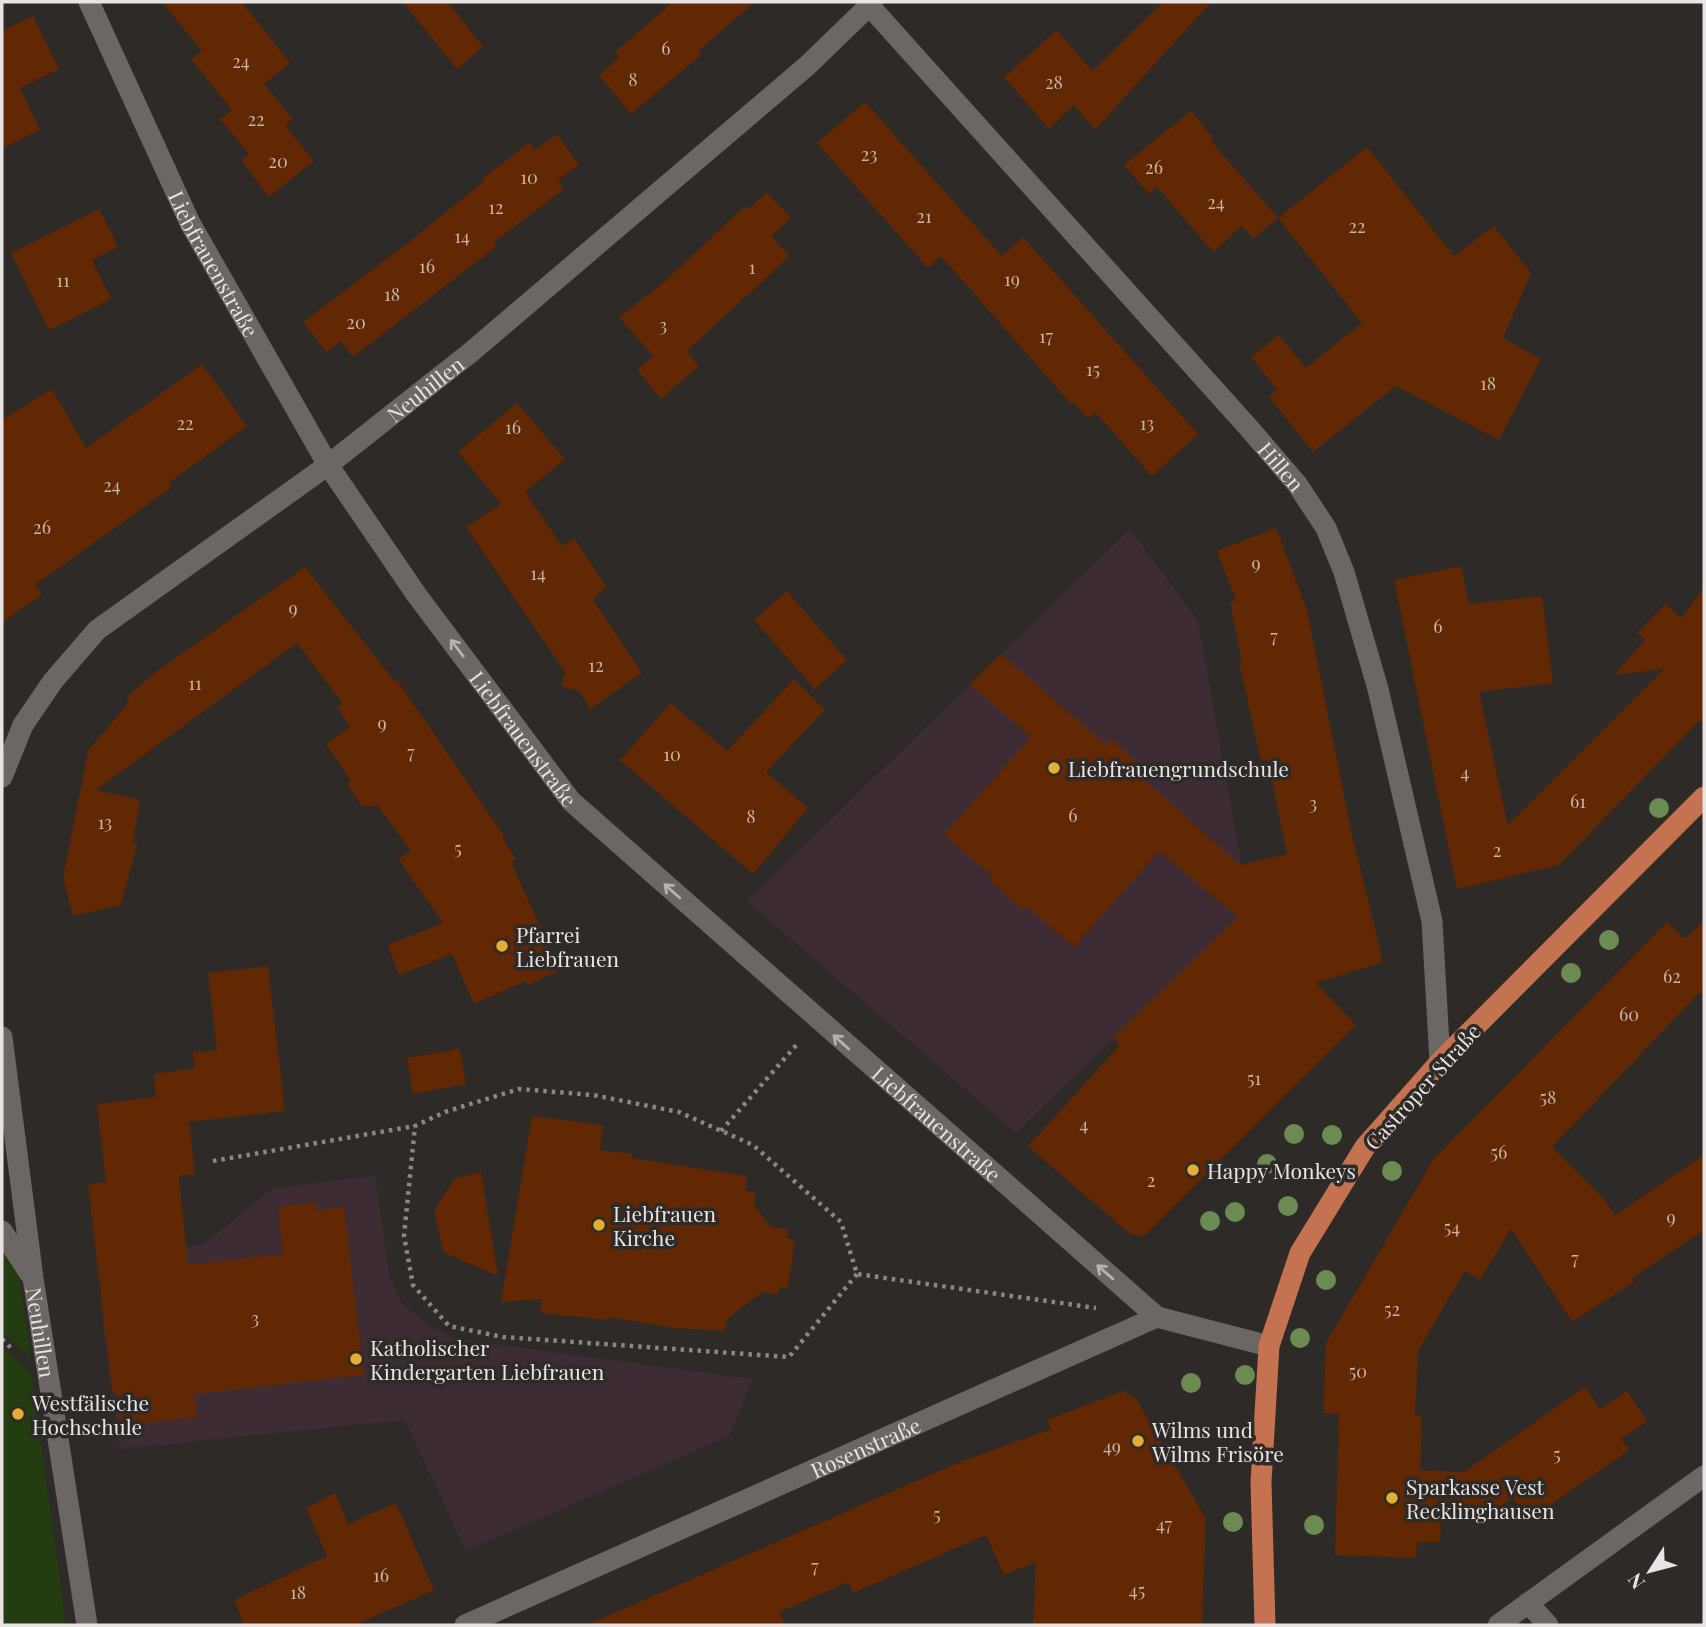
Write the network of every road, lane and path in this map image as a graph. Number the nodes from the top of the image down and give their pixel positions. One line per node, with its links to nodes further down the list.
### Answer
1 (89, 2): 3 (street, Liebfrauenstraße)
2 (870, 3): 3 (street, Neuhillen); 8 (street, Hillen)
3 (328, 465): 4 (street, Neuhillen); 6 (street, Liebfrauenstraße, one-way to 3)
4 (2, 777)
5 (1704, 797): 8 (main road, Castroper Straße)
6 (818, 1021): 10 (path); 16 (street, Liebfrauenstraße, one-way to 6)
7 (2, 1037): 14 (street, Neuhillen)
8 (1440, 1062): 17 (main road, Castroper Straße)
9 (415, 1126): 10 (path); 11 (path); 13 (path)
10 (721, 1130): 13 (path)
11 (213, 1161)
12 (2, 1231): 14 (street)
13 (857, 1274): 15 (path)
14 (33, 1278): 21 (street, Neuhillen)
15 (1044, 1300)
16 (1157, 1317): 17 (street); 22 (street, Rosenstraße)
17 (1269, 1346): 20 (main road, Castroper Straße)
18 (1704, 1476): 19 (street)
19 (1528, 1602): 23 (street); 24 (street)
20 (1263, 1621)
21 (87, 1625)
22 (465, 1625)
23 (1498, 1625)
24 (1548, 1625)

